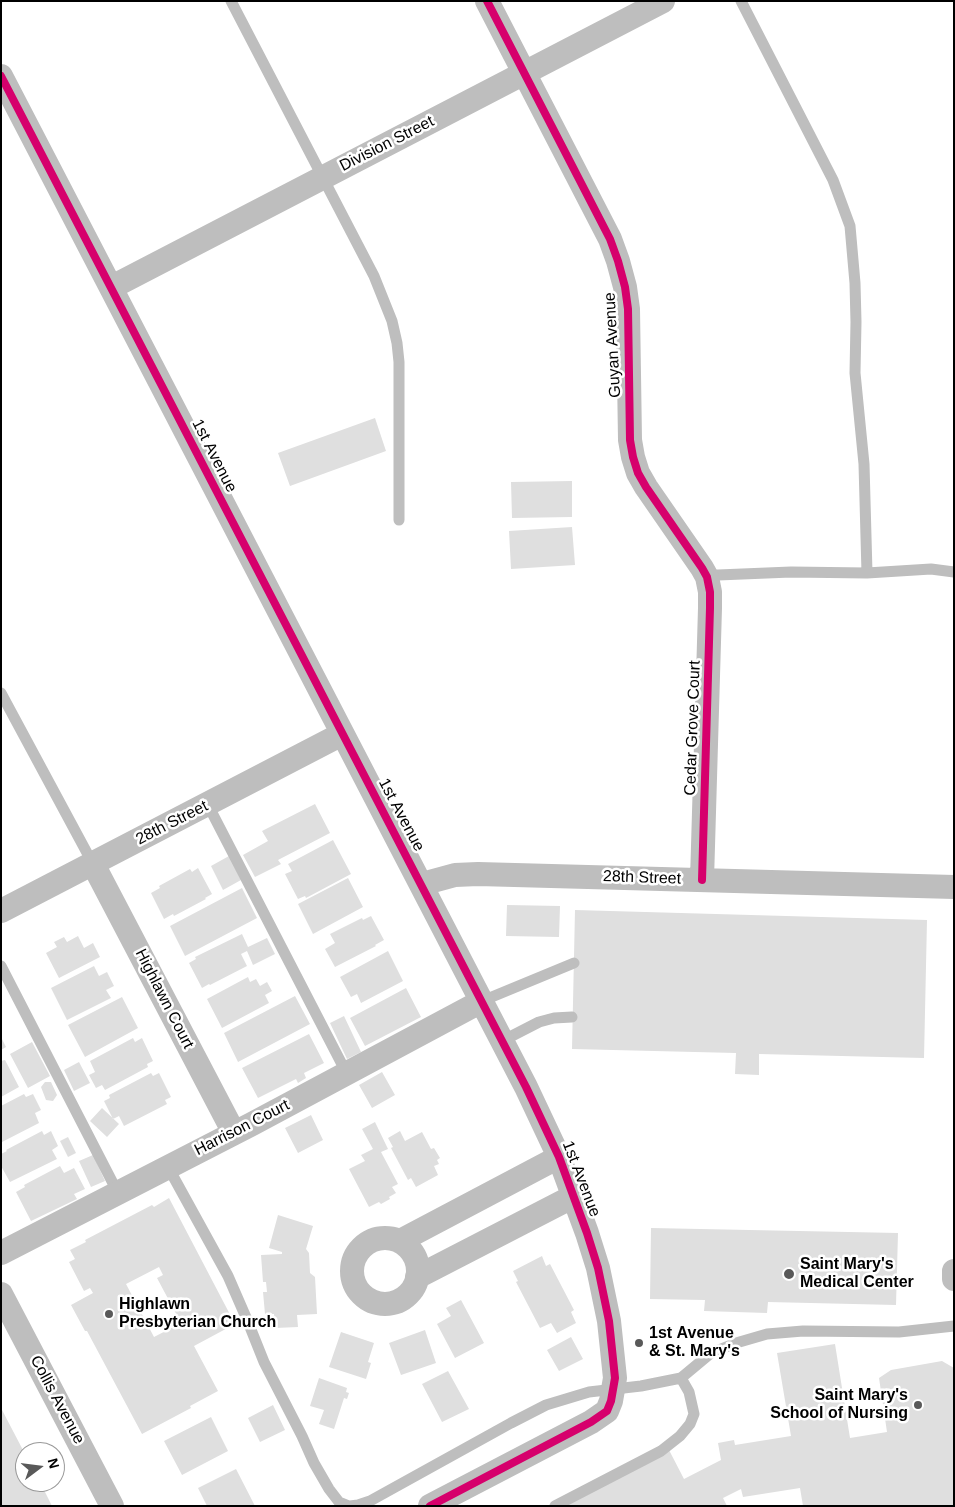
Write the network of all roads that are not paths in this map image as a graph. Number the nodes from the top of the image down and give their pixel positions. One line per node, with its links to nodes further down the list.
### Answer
1 (231, 1): 7 (lane)
2 (487, 1): 5 (street, Guyan Avenue)
3 (663, 1): 5 (street, Division Street)
4 (741, 1): 11 (lane)
5 (524, 73): 7 (street, Division Street); 12 (street, Guyan Avenue)
6 (1, 76): 8 (street, 1st Avenue)
7 (323, 178): 8 (street, Division Street); 9 (lane)
8 (112, 287): 14 (street, 1st Avenue)
9 (399, 520)
10 (954, 572): 11 (lane)
11 (867, 573): 12 (lane)
12 (707, 577): 17 (street, Cedar Grove Court)
13 (1, 693): 16 (lane)
14 (342, 734): 15 (street, 28th Street); 18 (street, 1st Avenue)
15 (208, 805): 16 (street, 28th Street); 26 (lane)
16 (93, 864): 20 (street, 28th Street); 27 (street, Highlawn Court)
17 (702, 880): 18 (street, 28th Street); 19 (street, 28th Street)
18 (422, 884): 23 (street, 1st Avenue)
19 (954, 887)
20 (1, 911)
21 (574, 963): 23 (lane)
22 (1, 966): 30 (lane)
23 (482, 1000): 25 (street, 1st Avenue); 26 (street, Harrison Court)
24 (572, 1017): 25 (lane)
25 (502, 1041): 28 (street, 1st Avenue)
26 (347, 1074): 27 (street, Harrison Court)
27 (234, 1133): 29 (street, Harrison Court)
28 (559, 1157): 31 (street, 1st Avenue); 32 (street)
29 (168, 1167): 30 (street, Harrison Court); 43 (lane)
30 (118, 1193): 33 (street, Harrison Court)
31 (574, 1196): 35 (street); 40 (street, 1st Avenue)
32 (400, 1241): 35 (street); 35 (street)
33 (1, 1253)
34 (954, 1271): 36 (street)
35 (417, 1277)
36 (954, 1280)
37 (1, 1294): 42 (street, Collis Avenue)
38 (954, 1326): 39 (lane)
39 (681, 1378): 40 (lane); 44 (lane)
40 (613, 1390): 41 (street, 1st Avenue); 43 (lane)
41 (442, 1504)
42 (112, 1506)
43 (349, 1506)
44 (555, 1506)

